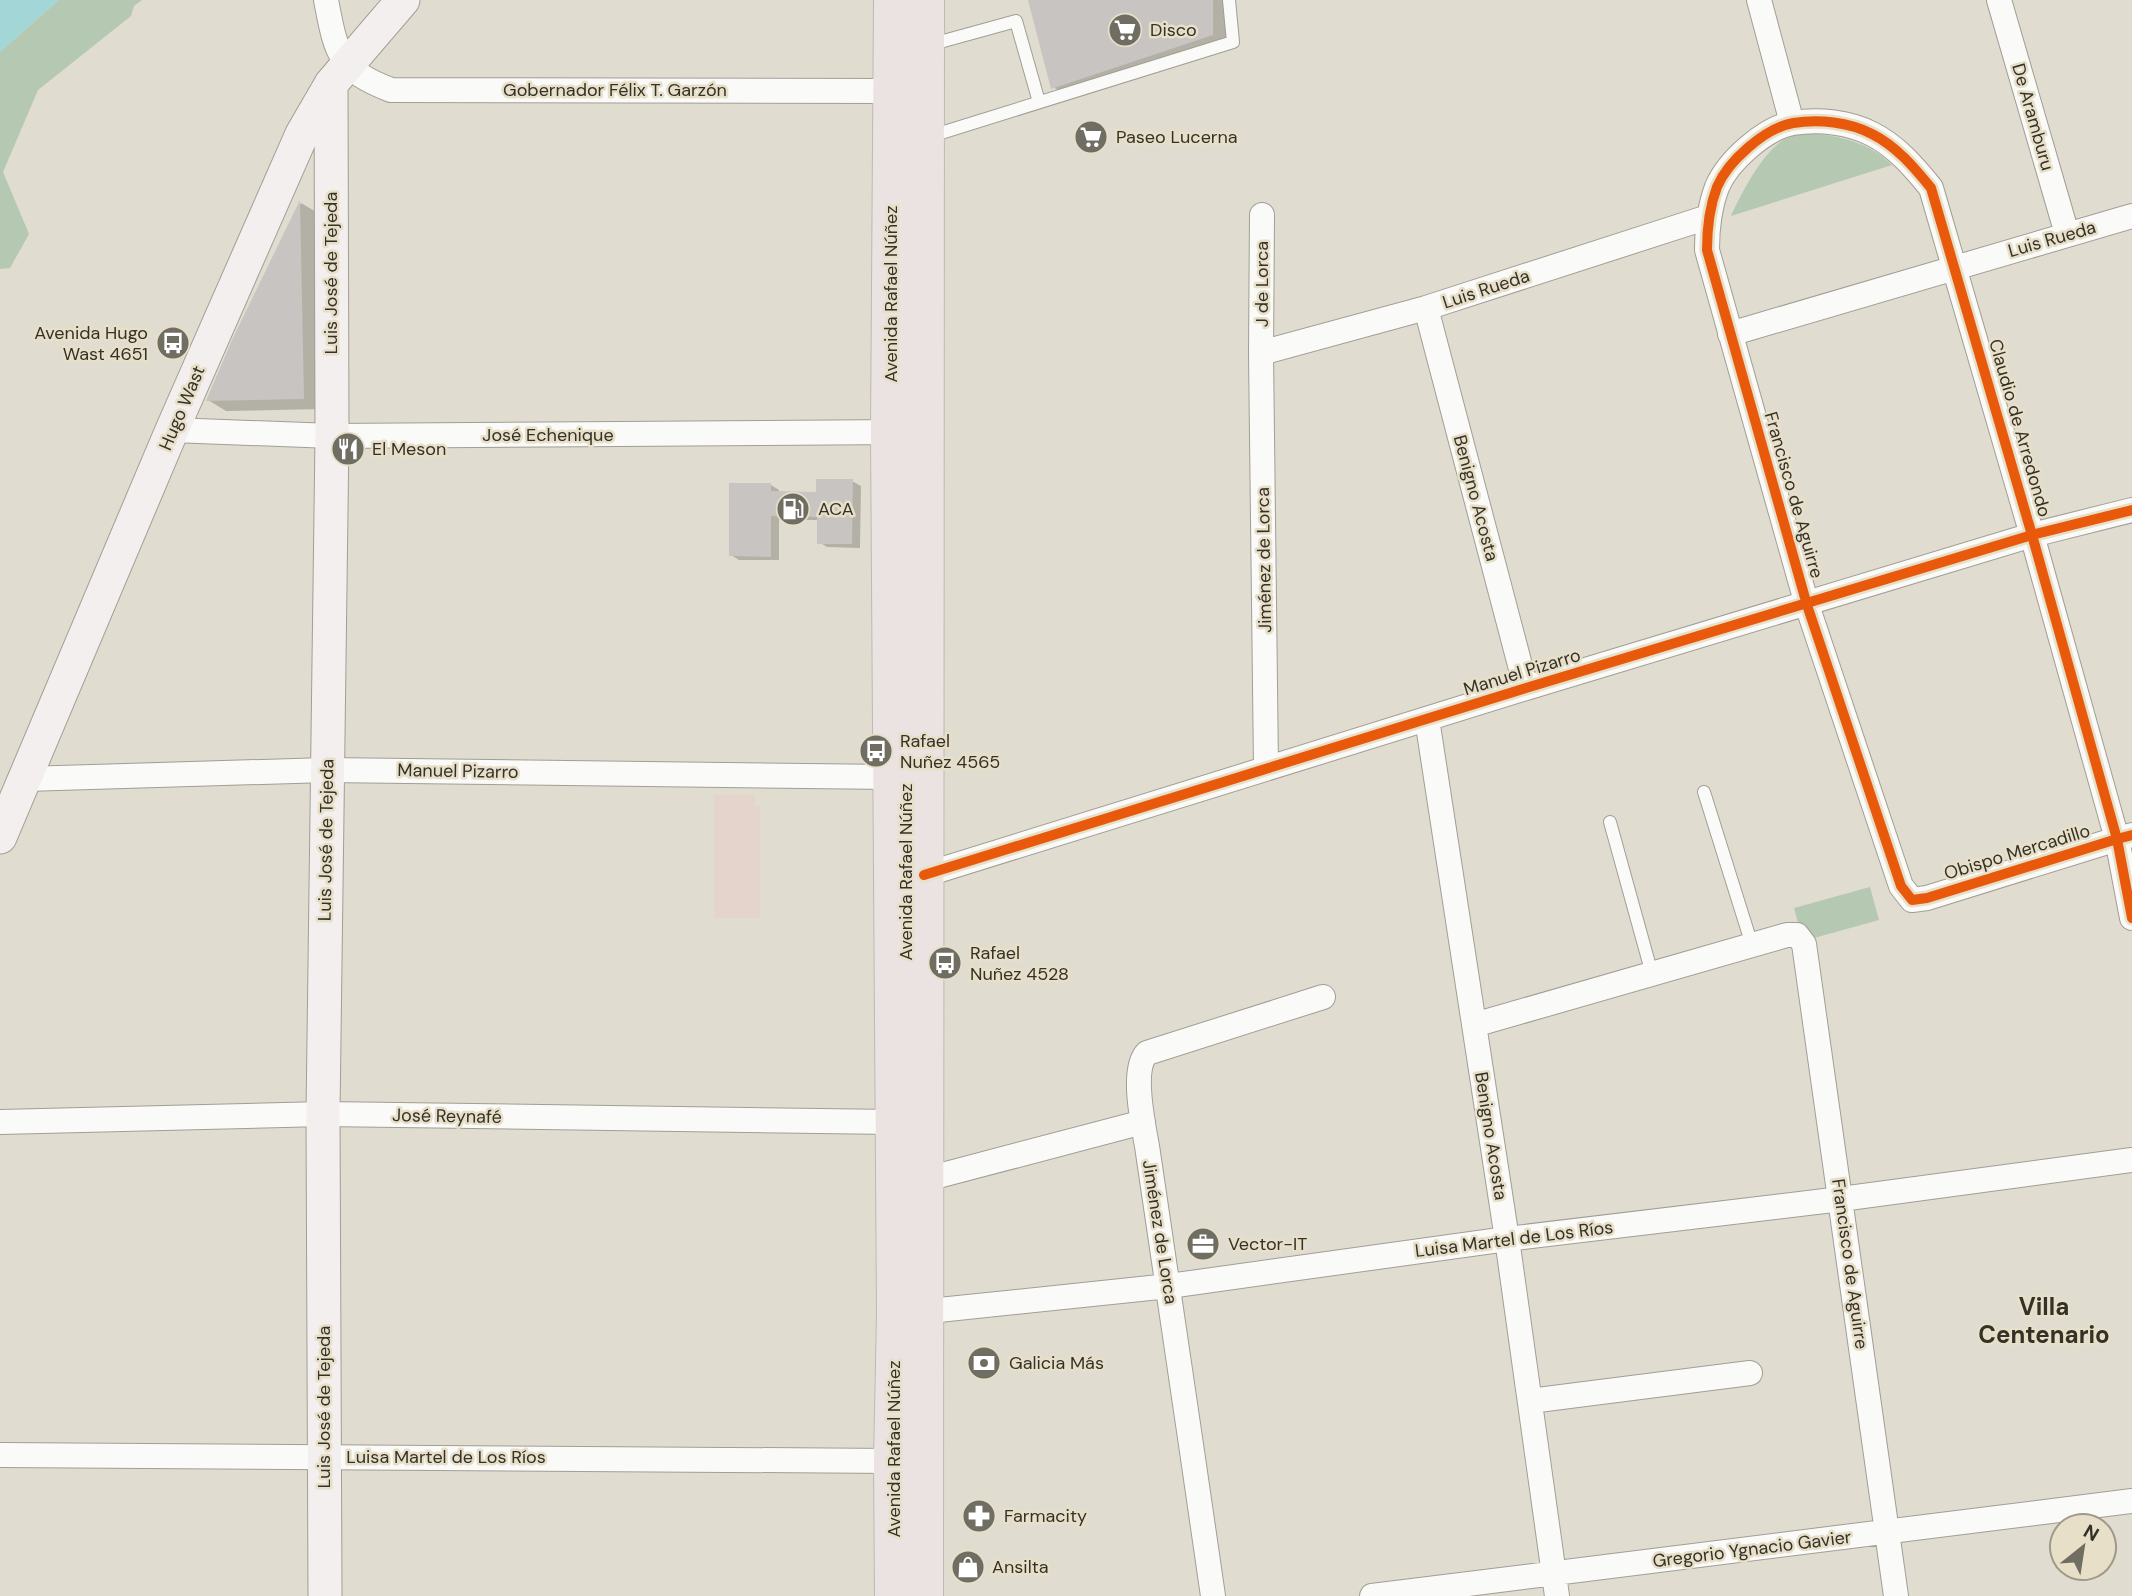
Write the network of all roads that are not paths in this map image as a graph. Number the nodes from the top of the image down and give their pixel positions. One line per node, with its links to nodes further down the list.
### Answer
1 (326, 0): 9 (street, Luis José de Tejeda)
2 (402, 0): 9 (main road, Hugo Wast)
3 (894, 0): 10 (main road, Avenida Rafael Núñez)
4 (925, 0): 8 (main road, Avenida Rafael Núñez)
5 (1229, 0): 11 (lane)
6 (1759, 0): 12 (street)
7 (1999, 0): 17 (street, De Aramburu)
8 (925, 46): 11 (lane); 13 (main road, Avenida Rafael Núñez)
9 (338, 75): 10 (street, Gobernador Félix T. Garzón); 22 (main road, Hugo Wast); 24 (main road, Luis José de Tejeda)
10 (892, 91): 23 (main road, Avenida Rafael Núñez)
11 (1039, 102): 13 (lane)
12 (1792, 123): 16 (street, Francisco de Aguirre); 18 (street, Claudio de Arredondo)
13 (924, 138): 23 (main road, Avenida Rafael Núñez)
14 (1262, 215): 21 (street, J de Lorca)
15 (2132, 216): 17 (street, Luis Rueda)
16 (1708, 217): 19 (street, Luis Rueda); 20 (street, Francisco de Aguirre)
17 (2067, 234): 18 (street, Luis Rueda)
18 (1956, 268): 20 (street, Luis Rueda); 26 (street, Claudio de Arredondo)
19 (1426, 308): 21 (street, Luis Rueda); 28 (street, Benigno Acosta)
20 (1730, 334): 27 (street, Francisco de Aguirre)
21 (1261, 353): 30 (street, Jiménez de Lorca)
22 (172, 430): 24 (street, José Echenique); 33 (main road, Hugo Wast)
23 (907, 432): 24 (street, José Echenique); 32 (main road, Avenida Rafael Núñez); 38 (main road, Avenida Rafael Núñez)
24 (332, 436): 31 (main road, Luis José de Tejeda)
25 (2132, 509): 26 (street, Manuel Pizarro)
26 (2032, 536): 27 (street, Manuel Pizarro); 37 (street, Claudio de Arredondo)
27 (1807, 604): 28 (street, Manuel Pizarro); 39 (street, Francisco de Aguirre)
28 (1526, 688): 29 (street, Manuel Pizarro)
29 (1427, 719): 30 (street, Manuel Pizarro); 44 (street, Benigno Acosta)
30 (1266, 767): 38 (street, Manuel Pizarro)
31 (327, 770): 32 (street, Manuel Pizarro); 33 (street, Manuel Pizarro); 45 (main road, Luis José de Tejeda)
32 (892, 777): 47 (main road, Avenida Rafael Núñez)
33 (25, 779): 36 (main road, Hugo Wast)
34 (1704, 792): 41 (lane)
35 (1610, 822): 42 (lane)
36 (0, 837)
37 (2125, 837): 39 (street, Obispo Mercadillo); 40 (street, Claudio de Arredondo)
38 (924, 875): 50 (main road, Avenida Rafael Núñez)
39 (1912, 900)
40 (2132, 918)
41 (1752, 945): 42 (street); 51 (street, Francisco de Aguirre)
42 (1652, 974): 44 (street)
43 (1324, 997): 48 (street, Jiménez de Lorca)
44 (1474, 1025): 52 (street, Benigno Acosta)
45 (323, 1114): 46 (street, José Reynafé); 47 (street, José Reynafé); 58 (main road, Luis José de Tejeda)
46 (0, 1122)
47 (894, 1122): 54 (main road, Avenida Rafael Núñez)
48 (1143, 1122): 50 (street); 53 (street, Jiménez de Lorca)
49 (2132, 1160): 51 (street, Luisa Martel de Los Ríos)
50 (923, 1180): 54 (main road, Avenida Rafael Núñez)
51 (1841, 1199): 52 (street, Luisa Martel de Los Ríos); 61 (street, Francisco de Aguirre)
52 (1507, 1239): 53 (street, Luisa Martel de Los Ríos); 56 (street, Benigno Acosta)
53 (1169, 1286): 54 (street, Luisa Martel de Los Ríos); 66 (street, Jiménez de Lorca)
54 (910, 1313): 59 (main road, Avenida Rafael Núñez); 65 (main road, Avenida Rafael Núñez)
55 (1750, 1373): 56 (street)
56 (1530, 1401): 62 (street, Benigno Acosta)
57 (0, 1455): 58 (street, Luisa Martel de Los Ríos)
58 (324, 1456): 59 (street, Luisa Martel de Los Ríos); 63 (main road, Luis José de Tejeda)
59 (892, 1461): 64 (main road, Avenida Rafael Núñez)
60 (2132, 1502): 61 (street, Gregorio Ygnacio Gavier)
61 (1886, 1532): 62 (street, Gregorio Ygnacio Gavier); 68 (street, Francisco de Aguirre)
62 (1555, 1585): 67 (street, Gregorio Ygnacio Gavier)
63 (325, 1596)
64 (894, 1596)
65 (924, 1596)
66 (1213, 1596)
67 (1372, 1596)
68 (1896, 1596)

